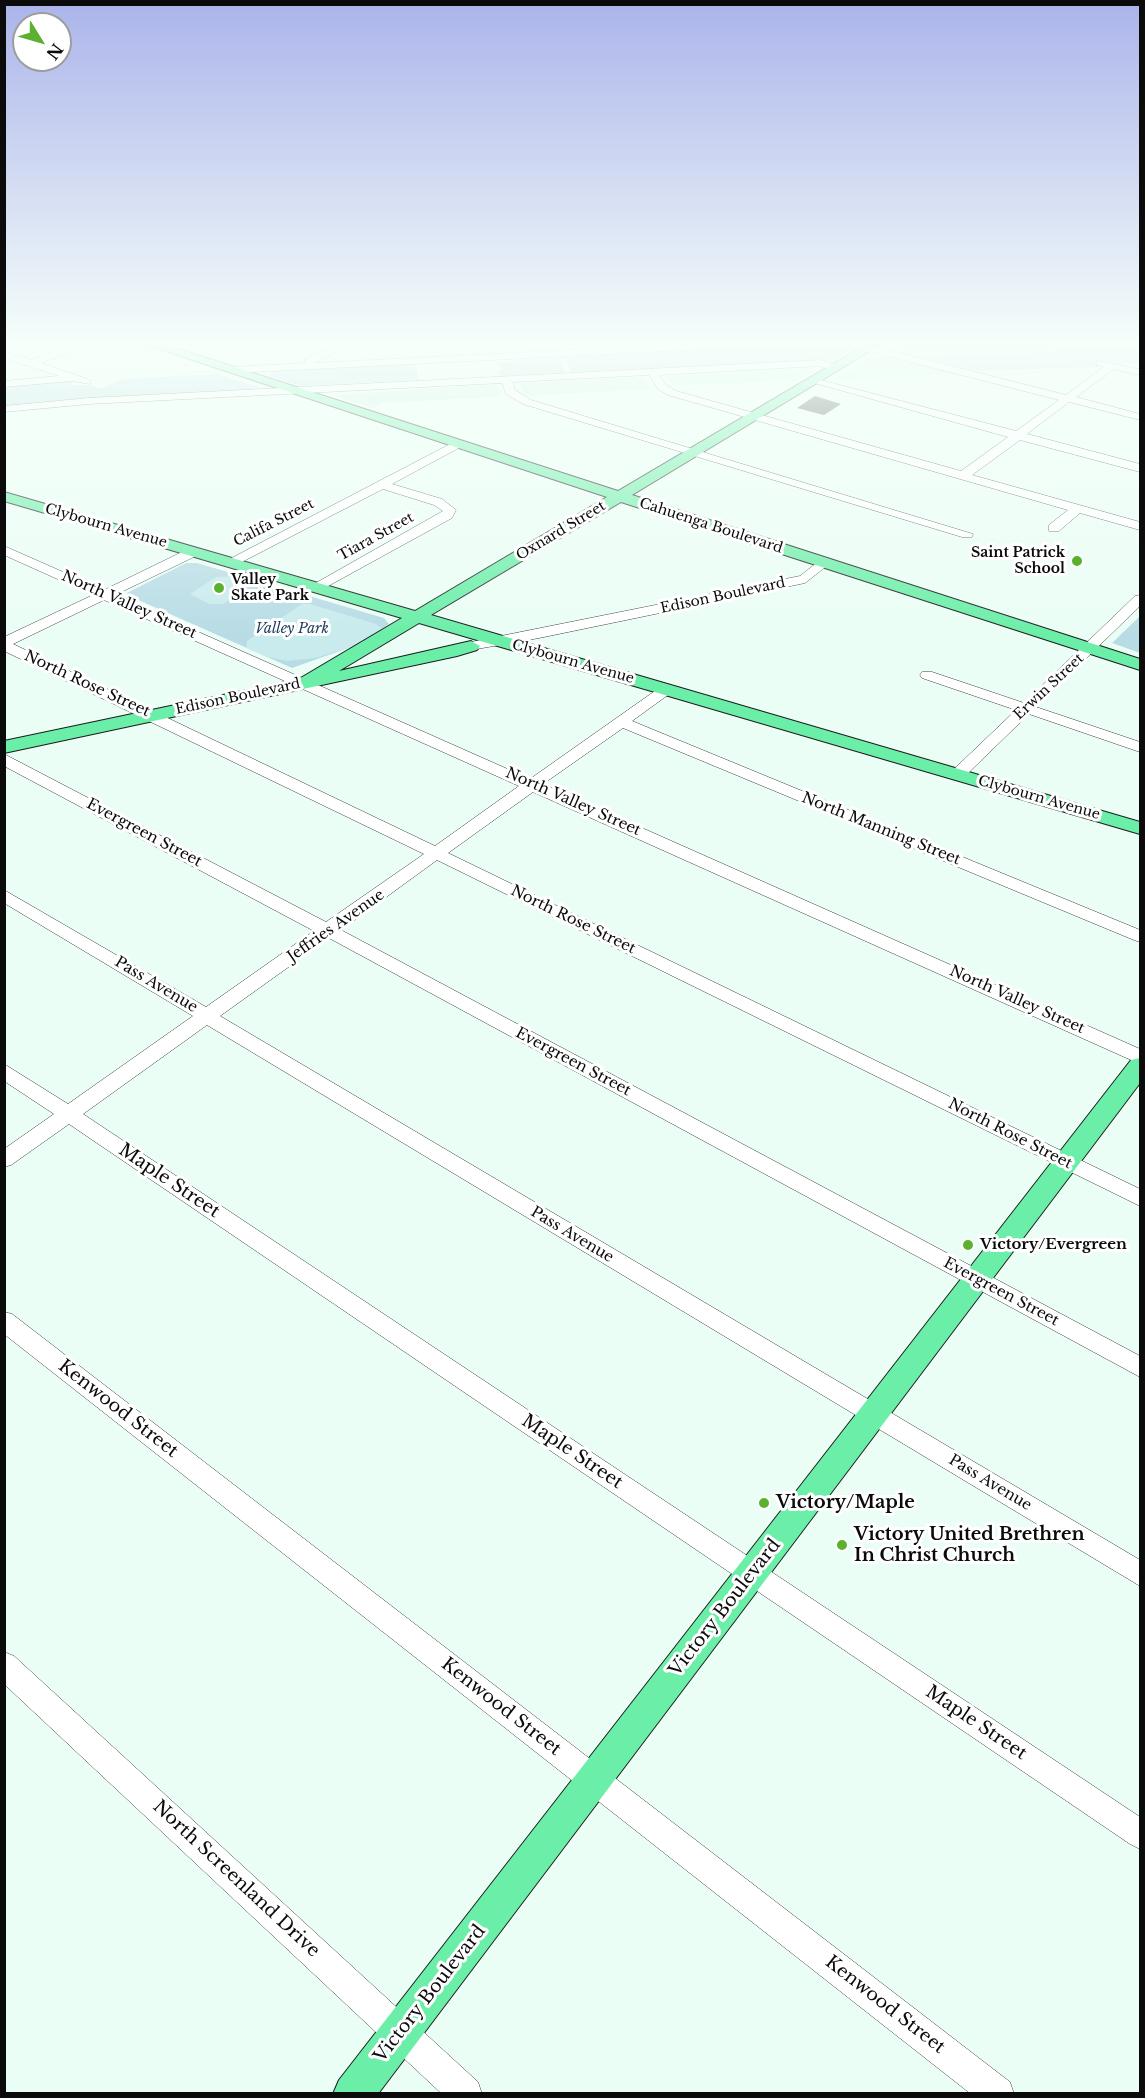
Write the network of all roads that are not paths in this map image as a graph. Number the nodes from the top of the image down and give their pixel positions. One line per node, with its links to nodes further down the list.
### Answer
1 (447, 440): 7 (main road, Cahuenga Boulevard)
2 (654, 440): 8 (street)
3 (714, 440): 8 (main road, Oxnard Street)
4 (840, 440): 10 (street)
5 (1010, 440): 10 (street)
6 (1035, 440): 9 (street)
7 (459, 444): 11 (street, Califa Street); 13 (main road, Cahuenga Boulevard)
8 (694, 452): 13 (main road, Oxnard Street); 17 (street)
9 (1140, 468)
10 (964, 475): 14 (street)
11 (381, 484): 21 (street, Califa Street); 22 (street, Tiara Street)
12 (4, 496): 19 (main road, Clybourn Avenue)
13 (621, 496): 20 (main road, Cahuenga Boulevard); 25 (main road, Oxnard Street)
14 (1078, 508): 15 (street); 16 (street)
15 (1140, 526)
16 (1054, 528)
17 (967, 534)
18 (4, 550): 23 (street, North Valley Street)
19 (193, 552): 21 (main road, Clybourn Avenue); 23 (street)
20 (823, 562): 26 (street, Edison Boulevard); 29 (main road, Cahuenga Boulevard)
21 (230, 563): 22 (main road, Clybourn Avenue)
22 (314, 588): 25 (main road, Clybourn Avenue)
23 (106, 595): 27 (street); 33 (street, North Valley Street)
24 (1140, 599): 29 (street, Erwin Street)
25 (417, 617): 26 (main road, Clybourn Avenue); 31 (main road, Oxnard Street)
26 (501, 641): 28 (street, Edison Boulevard); 34 (main road, Clybourn Avenue)
27 (4, 644): 36 (street, North Rose Street)
28 (471, 645): 31 (main road, Edison Boulevard); 33 (main road, Edison Boulevard)
29 (1090, 648): 30 (main road, Cahuenga Boulevard); 35 (street, Erwin Street)
30 (1140, 665)
31 (330, 669): 33 (main road, Oxnard Street)
32 (927, 675): 35 (street)
33 (297, 680): 36 (main road, Edison Boulevard); 43 (street, North Valley Street)
34 (667, 689): 37 (street, Jeffries Avenue); 42 (main road, Clybourn Avenue)
35 (1027, 707): 40 (street); 42 (street, Erwin Street)
36 (145, 712): 38 (main road, Edison Boulevard); 39 (main road, Edison Boulevard); 45 (street, North Rose Street)
37 (622, 722): 43 (street, Jeffries Avenue); 48 (street, North Manning Street)
38 (4, 736)
39 (4, 747)
40 (1140, 747)
41 (4, 759): 47 (street, Evergreen Street)
42 (957, 774): 44 (main road, Clybourn Avenue)
43 (535, 785): 45 (street, Jeffries Avenue); 50 (street, North Valley Street)
44 (1140, 828)
45 (438, 854): 47 (street, Jeffries Avenue); 55 (street, North Rose Street)
46 (4, 895): 49 (street, Pass Avenue)
47 (329, 930): 49 (street, Jeffries Avenue); 57 (street, Evergreen Street)
48 (1140, 936)
49 (209, 1016): 53 (street, Jeffries Avenue); 60 (street, Pass Avenue)
50 (1140, 1057)
51 (1140, 1066): 55 (main road, Victory Boulevard)
52 (4, 1071): 53 (street, Maple Street)
53 (70, 1114): 54 (street, Jeffries Avenue); 61 (street, Maple Street)
54 (4, 1160)
55 (1066, 1162): 56 (street, North Rose Street); 57 (main road, Victory Boulevard)
56 (1140, 1198)
57 (976, 1280): 59 (street, Evergreen Street); 60 (main road, Victory Boulevard)
58 (4, 1321): 64 (street, Kenwood Street)
59 (1140, 1367)
60 (874, 1415): 61 (main road, Victory Boulevard); 62 (street, Pass Avenue)
61 (753, 1573): 64 (main road, Victory Boulevard); 65 (street, Maple Street)
62 (1140, 1574)
63 (4, 1665): 66 (street, North Screenland Drive)
64 (594, 1780): 66 (main road, Victory Boulevard); 69 (street, Kenwood Street)
65 (1140, 1834)
66 (400, 2032): 67 (main road, Victory Boulevard); 68 (street, North Screenland Drive)
67 (354, 2094)
68 (466, 2094)
69 (998, 2094)

